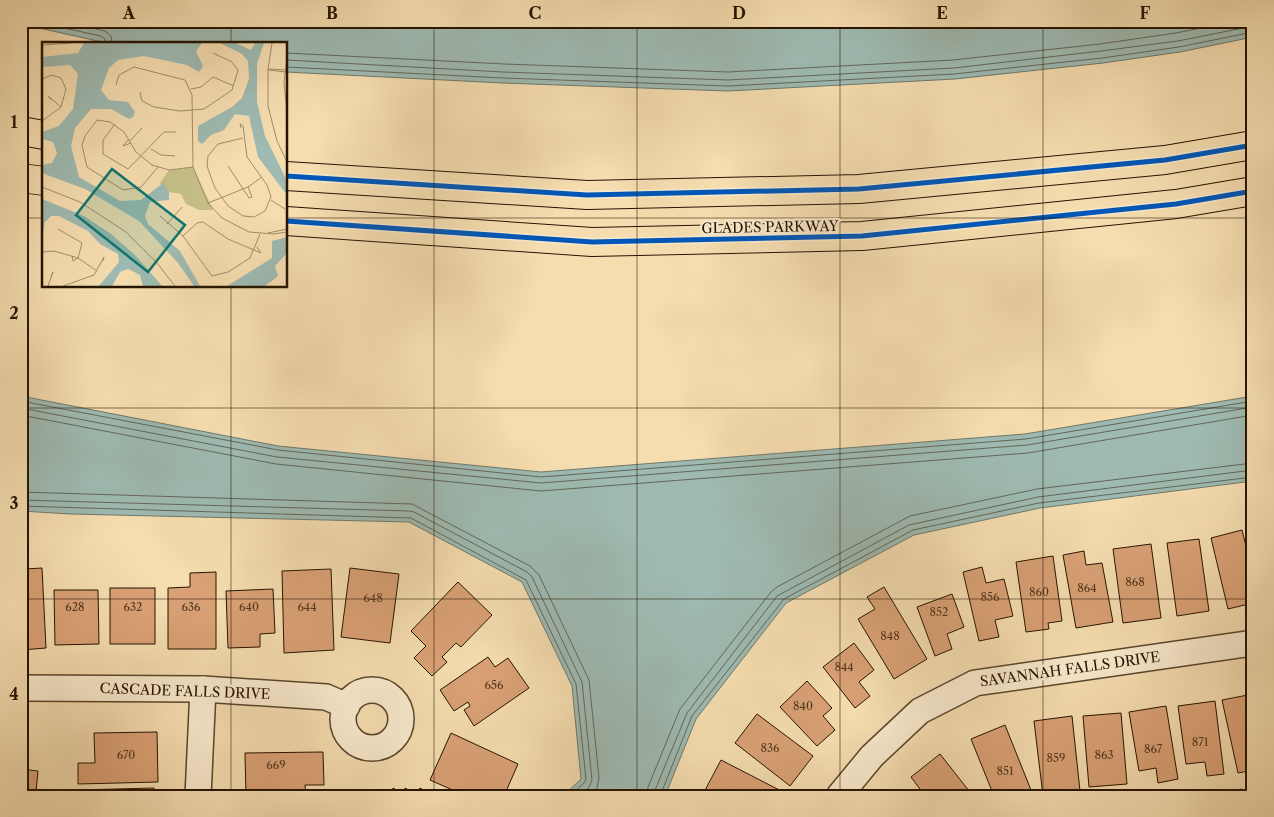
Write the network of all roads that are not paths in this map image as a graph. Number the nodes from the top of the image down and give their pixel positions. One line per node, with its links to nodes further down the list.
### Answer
1 (21, 131): 2 (main road)
2 (42, 135)
3 (1253, 145): 4 (main road)
4 (288, 176)
5 (21, 178): 6 (main road)
6 (42, 181)
7 (1253, 191): 8 (main road, GLADES PARKWAY)
8 (288, 221)
9 (1253, 643): 14 (street, SAVANNAH FALLS DRIVE)
10 (21, 688): 11 (street, CASCADE FALLS DRIVE)
11 (203, 689): 12 (street, CASCADE FALLS DRIVE); 13 (street)
12 (347, 706)
13 (198, 796)
14 (839, 796)

